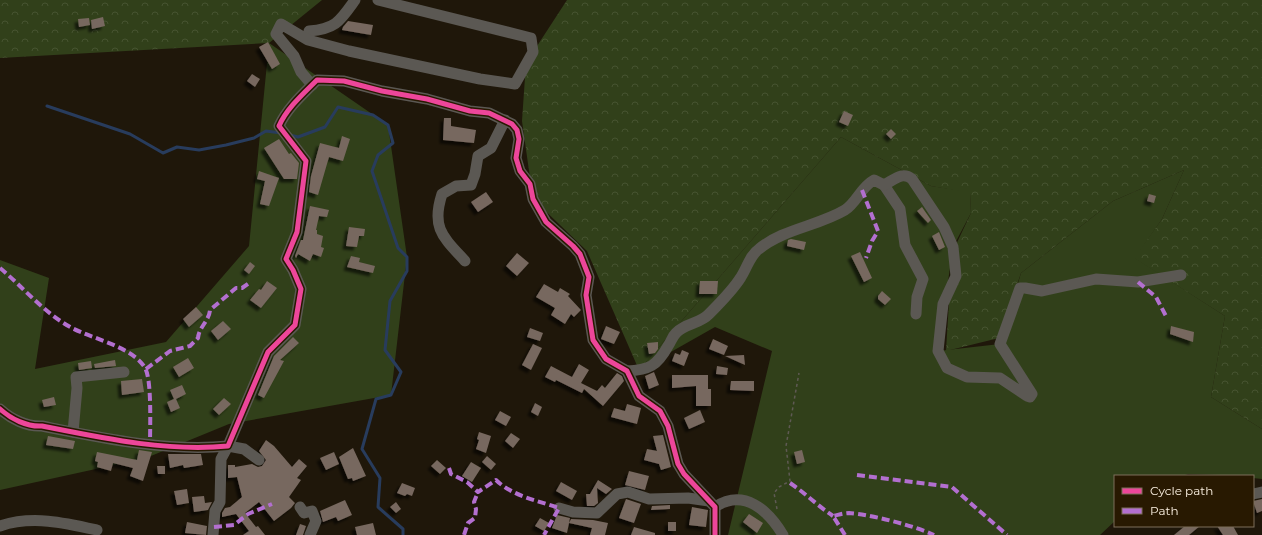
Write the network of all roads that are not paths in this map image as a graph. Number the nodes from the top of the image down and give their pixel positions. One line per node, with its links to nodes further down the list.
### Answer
1 (355, 0): 3 (street)
2 (378, 0): 4 (street)
3 (309, 31)
4 (312, 85): 5 (street); 14 (street)
5 (506, 120): 7 (street); 10 (street)
6 (884, 185): 8 (street); 9 (street); 10 (street)
7 (465, 261)
8 (1181, 274)
9 (916, 314)
10 (627, 371): 16 (street)
11 (124, 372): 13 (street)
12 (0, 409): 13 (street)
13 (73, 432): 14 (street)
14 (228, 446): 15 (street); 21 (street)
15 (259, 460)
16 (712, 504): 18 (street); 23 (street); 24 (street)
17 (300, 507): 22 (street)
18 (560, 508)
19 (0, 526): 20 (street)
20 (98, 530)
21 (213, 535)
22 (310, 535)
23 (715, 535)
24 (783, 535)

